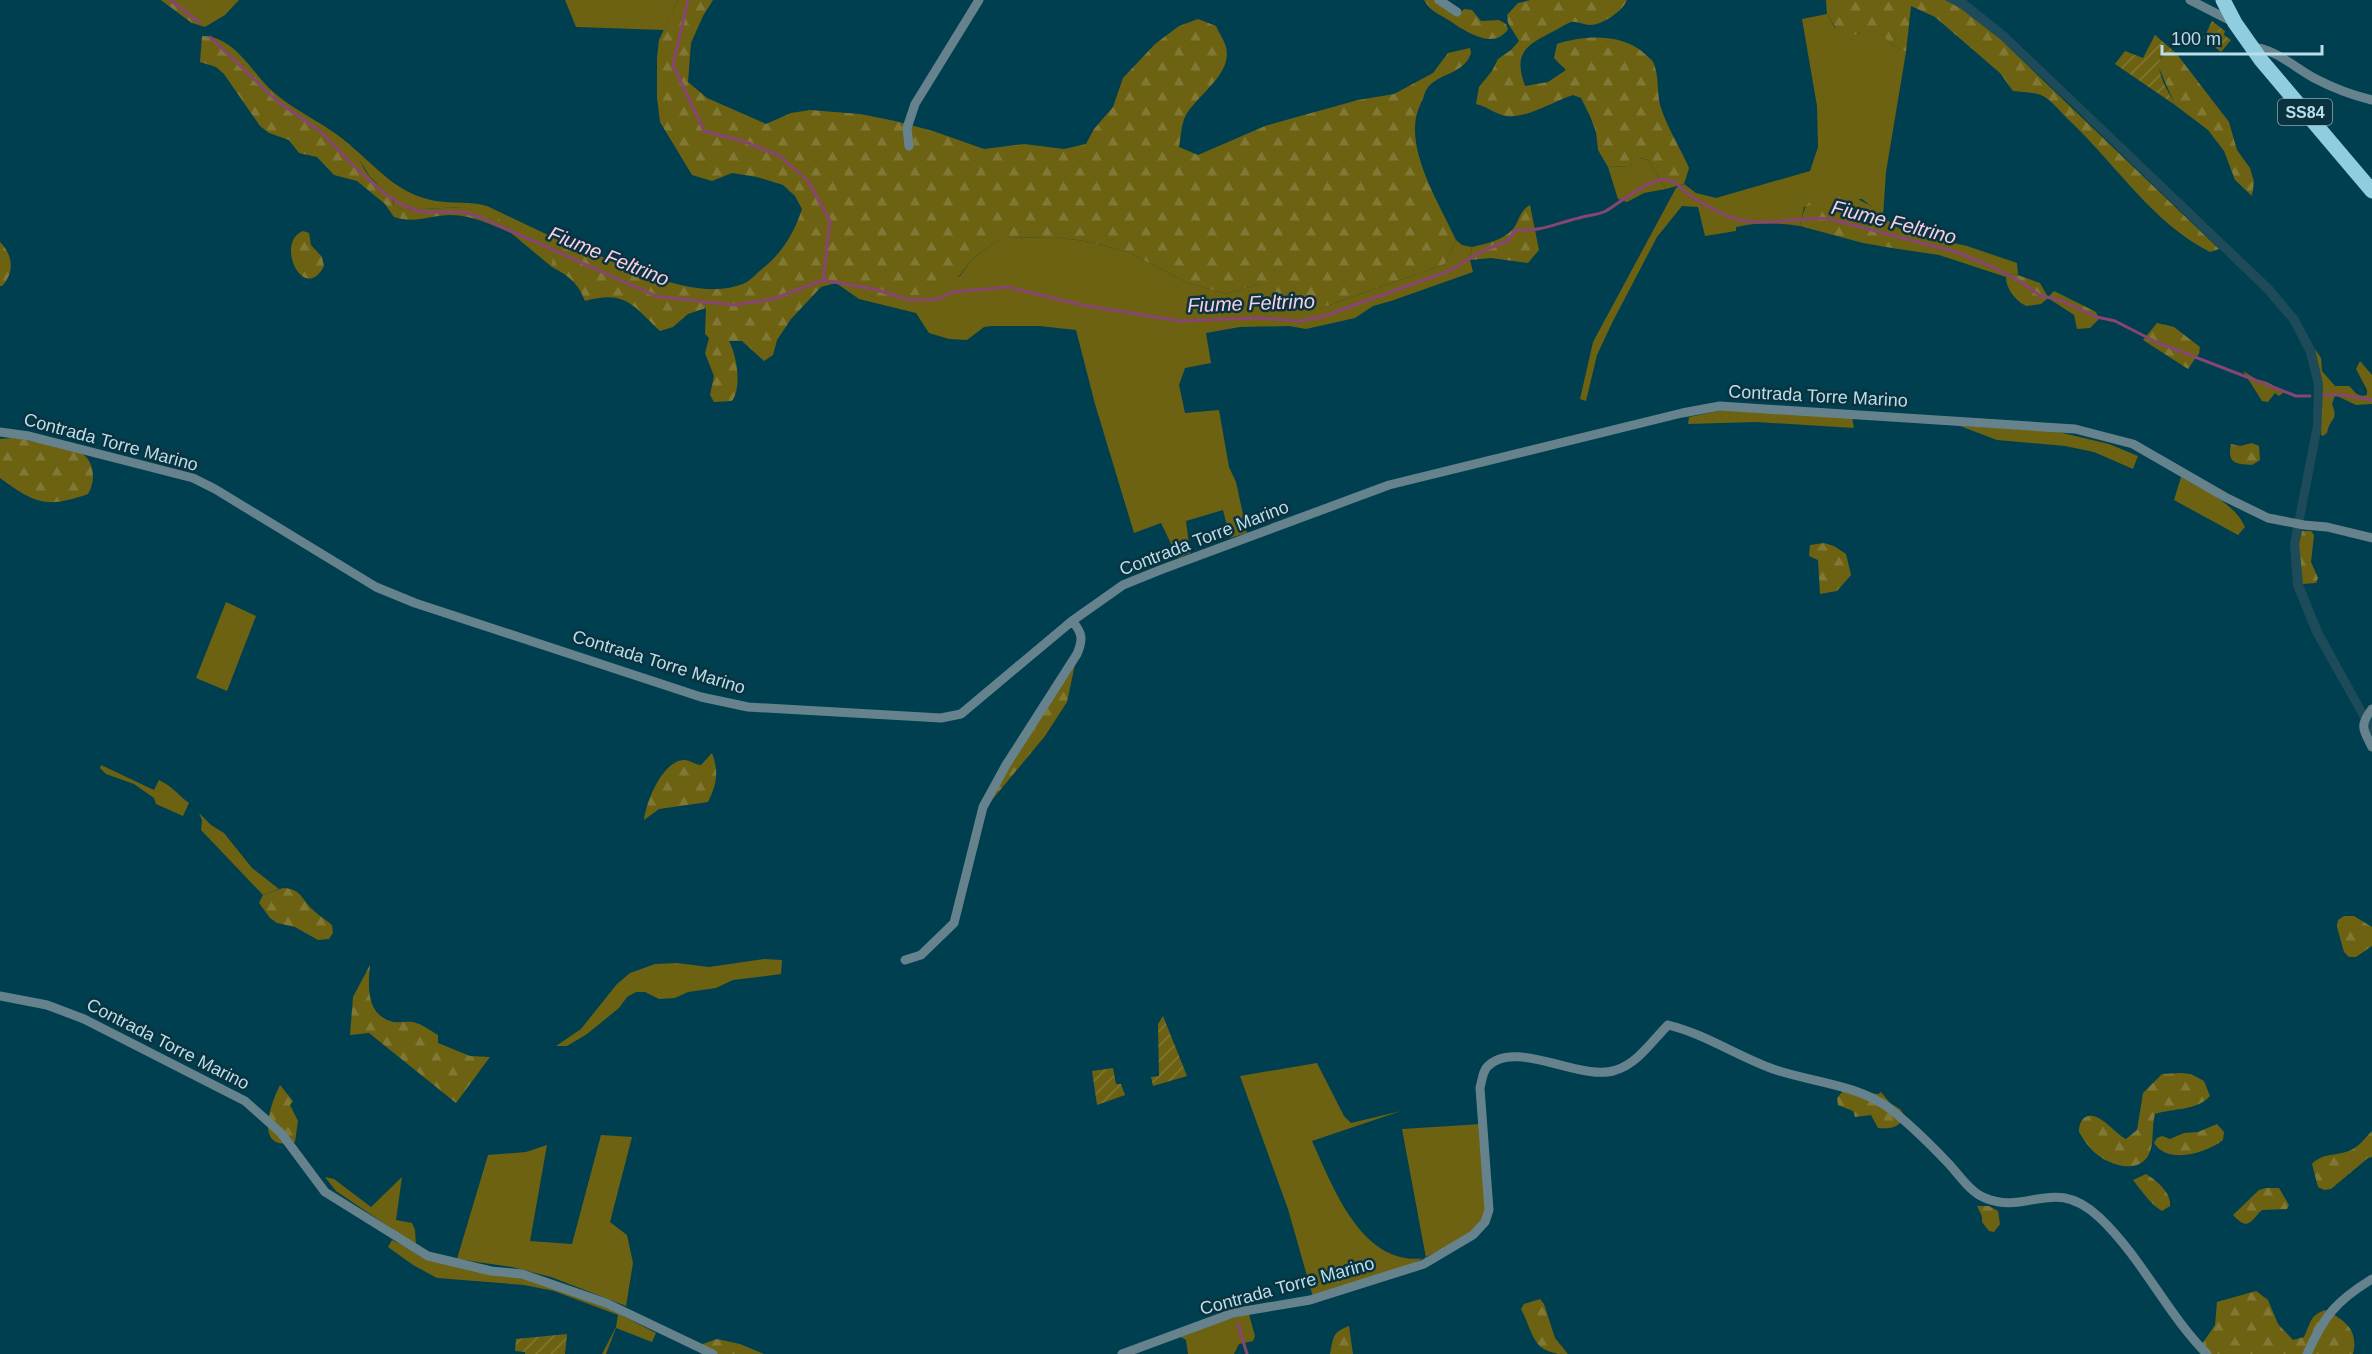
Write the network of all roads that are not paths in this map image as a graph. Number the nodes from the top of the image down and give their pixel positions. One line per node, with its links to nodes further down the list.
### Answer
1 (979, 0): 9 (street)
2 (1439, 0): 5 (street)
3 (2190, 0): 6 (street)
4 (2223, 0): 6 (main road, SS84)
5 (1457, 12)
6 (2235, 23): 7 (main road, SS84)
7 (2251, 47): 8 (street); 10 (main road, SS84)
8 (2372, 100)
9 (909, 146)
10 (2369, 185)
11 (0, 432): 13 (street, Contrada Torre Marino)
12 (2372, 538): 13 (street, Contrada Torre Marino)
13 (1072, 621): 16 (street)
14 (2372, 709): 15 (street)
15 (2372, 747)
16 (905, 960)
17 (0, 996): 20 (street, Contrada Torre Marino)
18 (2372, 1279): 22 (street)
19 (2202, 1352): 21 (street, Contrada Torre Marino)
20 (713, 1354)
21 (1122, 1354)
22 (2307, 1354)

